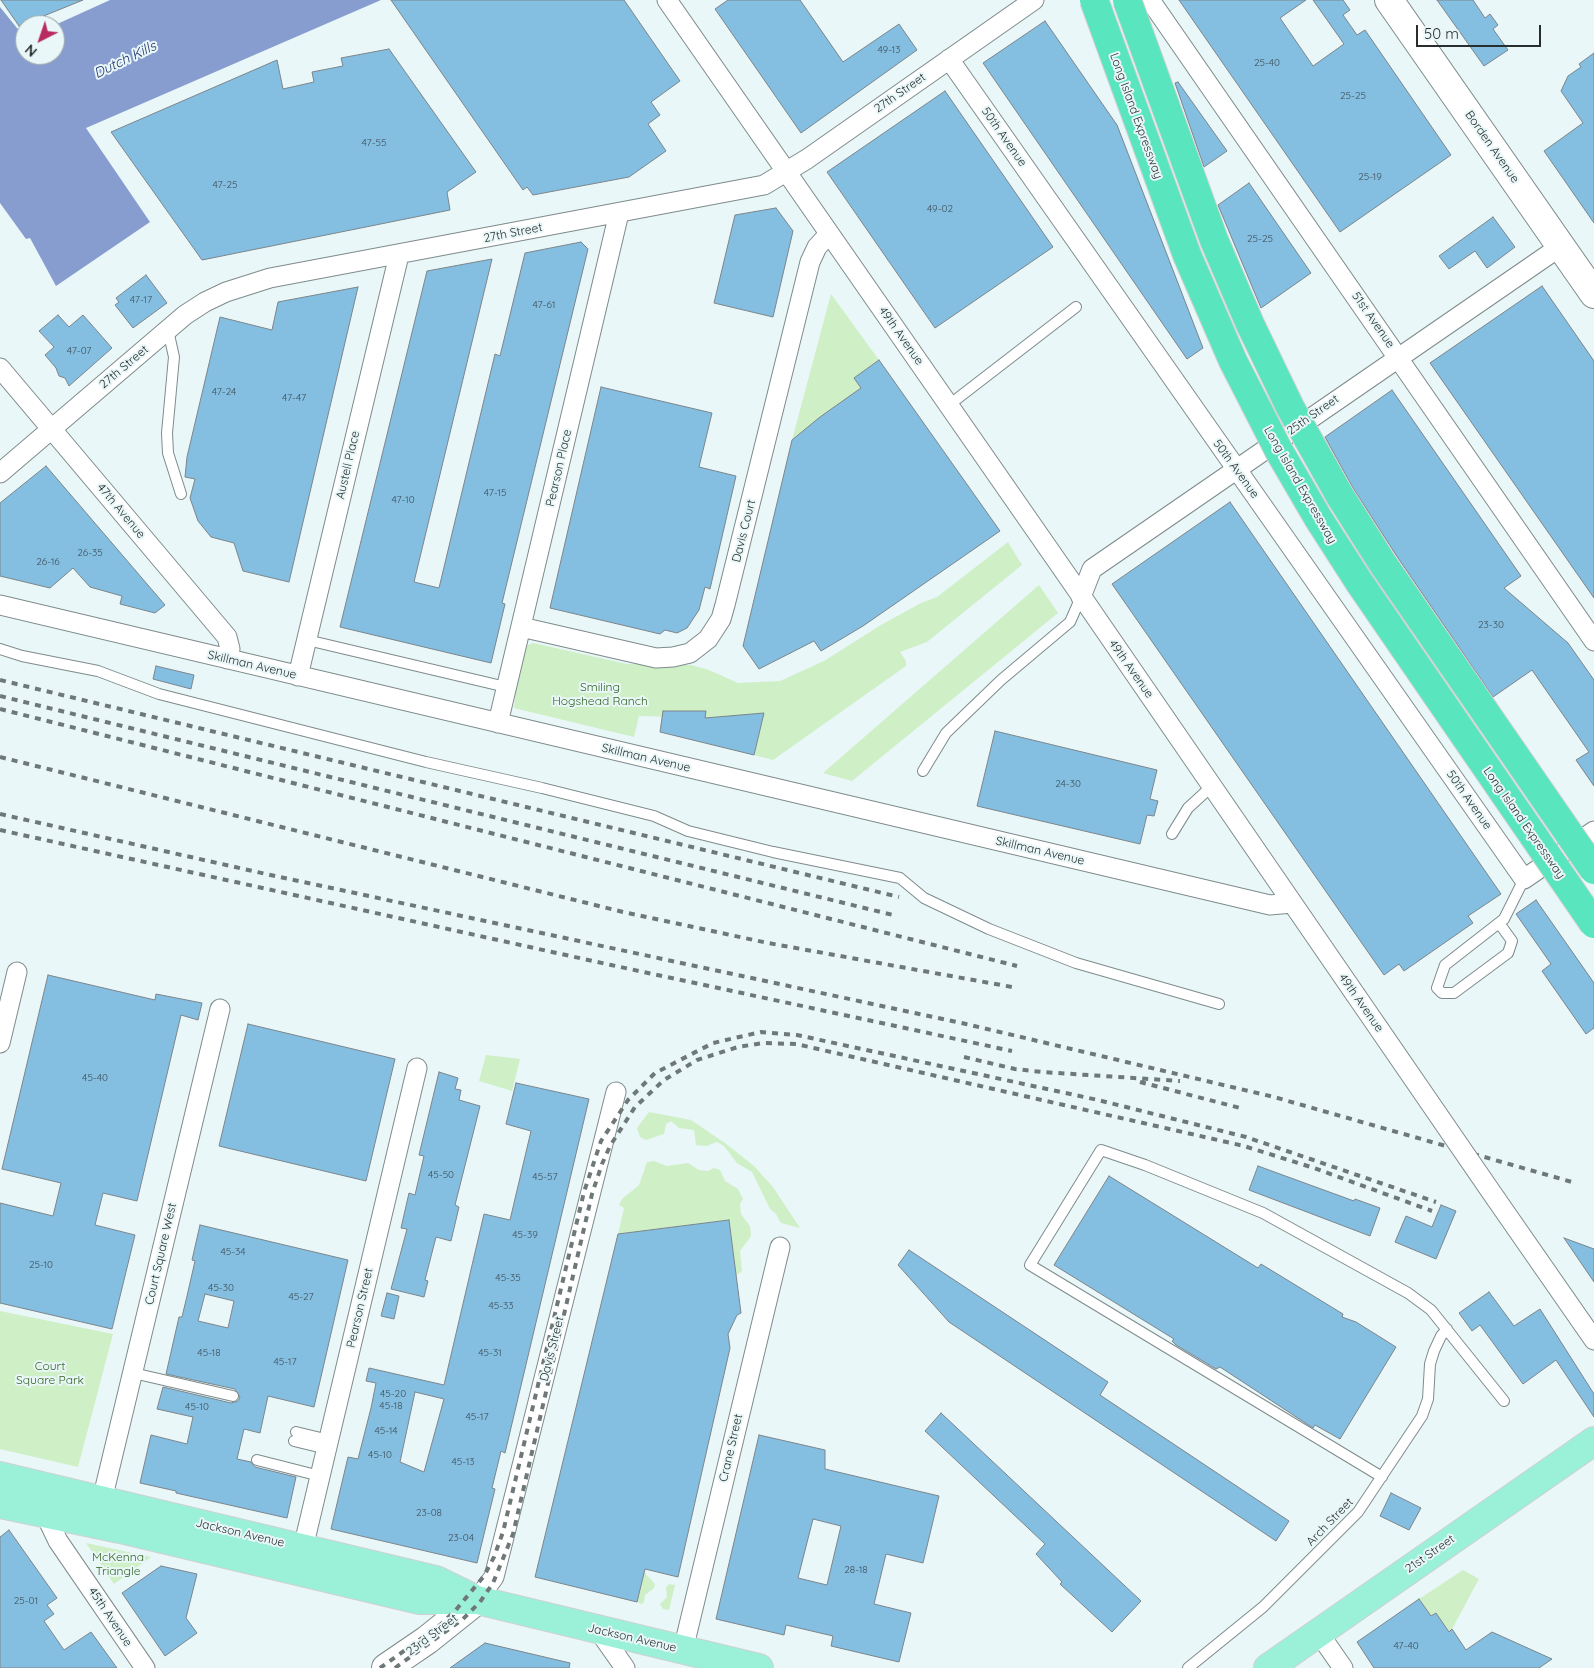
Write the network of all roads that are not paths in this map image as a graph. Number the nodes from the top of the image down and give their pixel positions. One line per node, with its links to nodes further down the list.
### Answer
1 (667, 0): 8 (street, 49th Avenue)
2 (1034, 0): 7 (street, 27th Street)
3 (1094, 0): 41 (highway, Long Island Expressway, bridge)
4 (1127, 0): 37 (highway, bridge)
5 (1150, 0): 16 (street, 51st Avenue)
6 (1389, 0): 11 (main road, Borden Avenue)
7 (949, 59): 8 (street, 27th Street); 20 (street, 50th Avenue)
8 (786, 173): 9 (street, 27th Street); 10 (street, 49th Avenue)
9 (619, 212): 12 (street, 27th Street); 25 (street, Pearson Place)
10 (830, 234): 18 (street, 49th Avenue); 25 (street, Davis Court)
11 (1561, 246): 13 (main road, Borden Avenue); 16 (street, 25th Street)
12 (399, 255): 15 (street, 27th Street); 26 (street, Austell Place)
13 (1594, 294)
14 (1076, 307): 18 (lane)
15 (168, 330): 19 (street, 27th Street); 22 (lane)
16 (1398, 357): 20 (street, 25th Street); 27 (street, 51st Avenue)
17 (0, 368): 19 (street, 47th Avenue)
18 (949, 405): 23 (street, 49th Avenue)
19 (52, 428): 21 (street, 27th Street); 29 (street, 47th Avenue)
20 (1236, 469): 23 (street, 25th Street); 38 (street, 50th Avenue)
21 (0, 473)
22 (181, 494)
23 (1081, 597): 33 (lane); 34 (street, 49th Avenue)
24 (0, 605): 29 (street, Skillman Avenue)
25 (521, 627): 31 (street, Pearson Place)
26 (307, 640): 30 (street, Austell Place); 31 (lane)
27 (1594, 641)
28 (0, 649): 43 (lane)
29 (228, 659): 30 (street, Skillman Avenue)
30 (298, 676): 32 (street, Skillman Avenue)
31 (506, 688): 32 (street, Pearson Place)
32 (498, 723): 39 (street, Skillman Avenue)
33 (923, 771)
34 (1212, 786): 36 (lane); 39 (street, 49th Avenue)
35 (1594, 830): 38 (street)
36 (1172, 834)
37 (1594, 870)
38 (1524, 879): 40 (lane)
39 (1292, 903): 50 (street, 49th Avenue, bridge)
40 (1499, 923): 40 (lane)
41 (1594, 924)
42 (17, 972): 45 (street)
43 (1218, 1004)
44 (220, 1009): 51 (street, Court Square West)
45 (0, 1044)
46 (416, 1068): 56 (street, Pearson Street)
47 (616, 1092): 65 (street, Davis Street)
48 (780, 1247): 68 (street, Crane Street)
49 (1447, 1329): 53 (lane); 60 (lane, Arch Street); 60 (lane)
50 (1594, 1340)
51 (133, 1373): 52 (lane); 61 (street, Court Square West)
52 (232, 1396)
53 (1504, 1401)
54 (295, 1437): 56 (lane)
55 (1594, 1441): 67 (main road, 21st Street)
56 (328, 1444): 59 (street, Pearson Street)
57 (257, 1460): 59 (lane)
58 (0, 1476): 61 (main road, Jackson Avenue)
59 (320, 1476): 64 (street, Pearson Street)
60 (1382, 1477): 73 (lane, Arch Street)
61 (102, 1500): 64 (main road, Jackson Avenue)
62 (0, 1504): 63 (main road, Jackson Avenue)
63 (45, 1514): 65 (main road, Jackson Avenue); 70 (street, 45th Avenue)
64 (304, 1548): 65 (main road, Jackson Avenue)
65 (477, 1600): 66 (main road, Jackson Avenue); 71 (main road, 23rd Street)
66 (599, 1630): 68 (main road, Jackson Avenue); 72 (street)
67 (1318, 1632): 74 (main road, 21st Street); 75 (street)
68 (683, 1650): 69 (main road, Jackson Avenue)
69 (751, 1667)
70 (145, 1668)
71 (386, 1668)
72 (625, 1668)
73 (1188, 1668)
74 (1268, 1668)
75 (1343, 1668)

